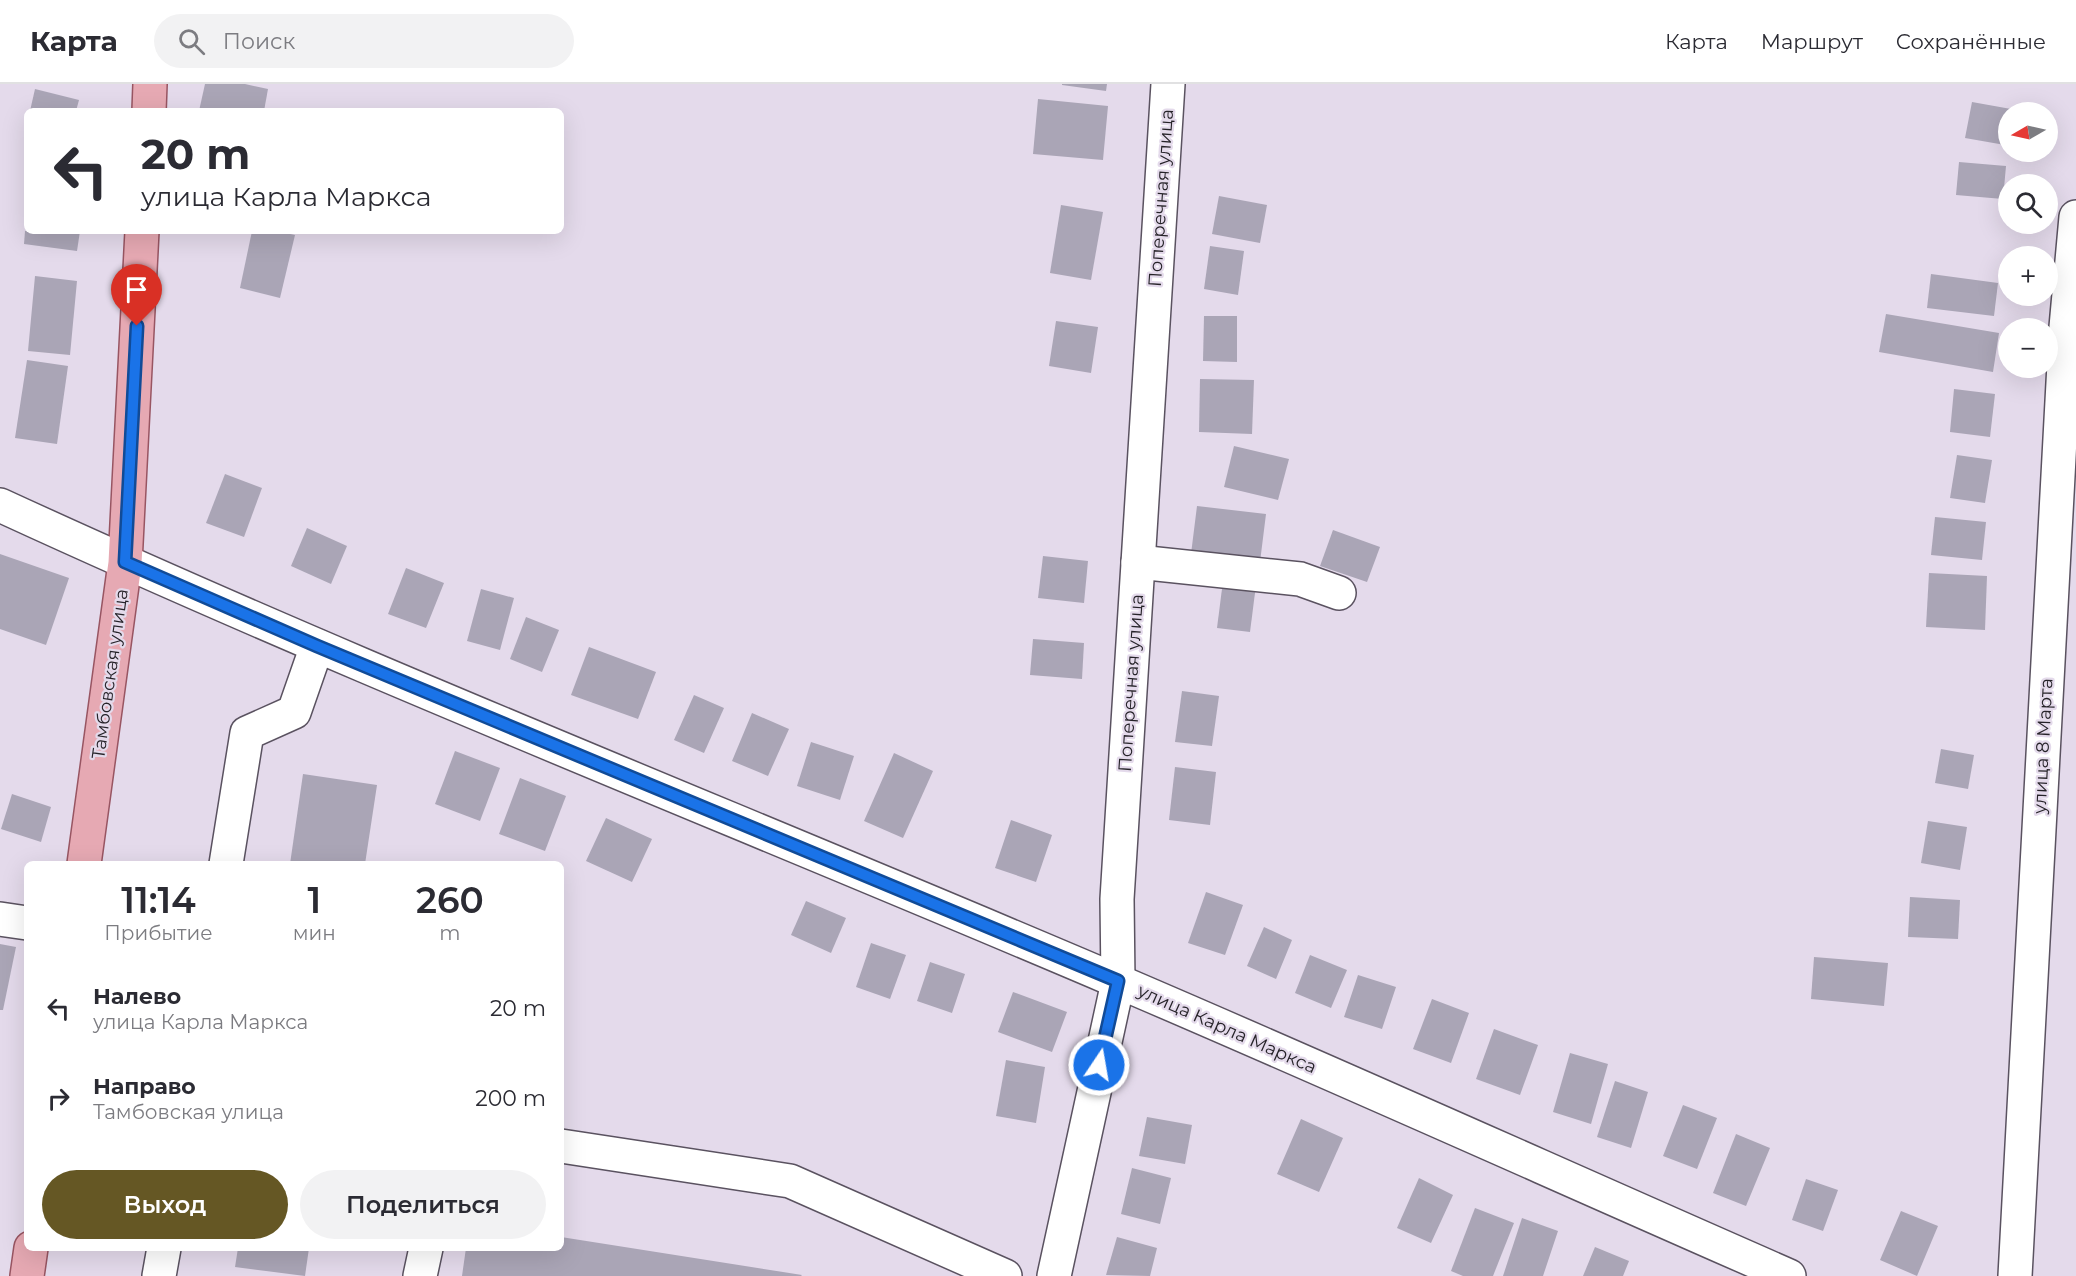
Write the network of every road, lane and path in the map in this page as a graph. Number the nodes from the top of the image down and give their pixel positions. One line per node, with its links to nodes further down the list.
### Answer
1 (150, 84): 3 (main road)
2 (1168, 84): 8 (street, Поперечная улица)
3 (149, 108)
4 (2076, 217): 26 (street, улица 8 Марта)
5 (142, 234): 7 (main road, Тамбовская улица)
6 (0, 505): 7 (street, улица Карла Маркса)
7 (125, 562): 10 (street, улица Карла Маркса); 11 (main road, Тамбовская улица)
8 (1138, 562): 9 (street); 15 (street, Поперечная улица)
9 (1340, 593)
10 (317, 646): 12 (street); 15 (street, улица Карла Маркса)
11 (84, 861)
12 (226, 861)
13 (0, 919): 14 (street)
14 (24, 923)
15 (1118, 981): 24 (street, Поперечная улица); 25 (street, улица Карла Маркса)
16 (564, 1146): 23 (street)
17 (31, 1251): 20 (main road)
18 (163, 1251): 21 (street)
19 (425, 1251): 22 (street)
20 (27, 1276)
21 (159, 1276)
22 (420, 1276)
23 (1005, 1276)
24 (1054, 1276)
25 (1789, 1276)
26 (2015, 1276)

